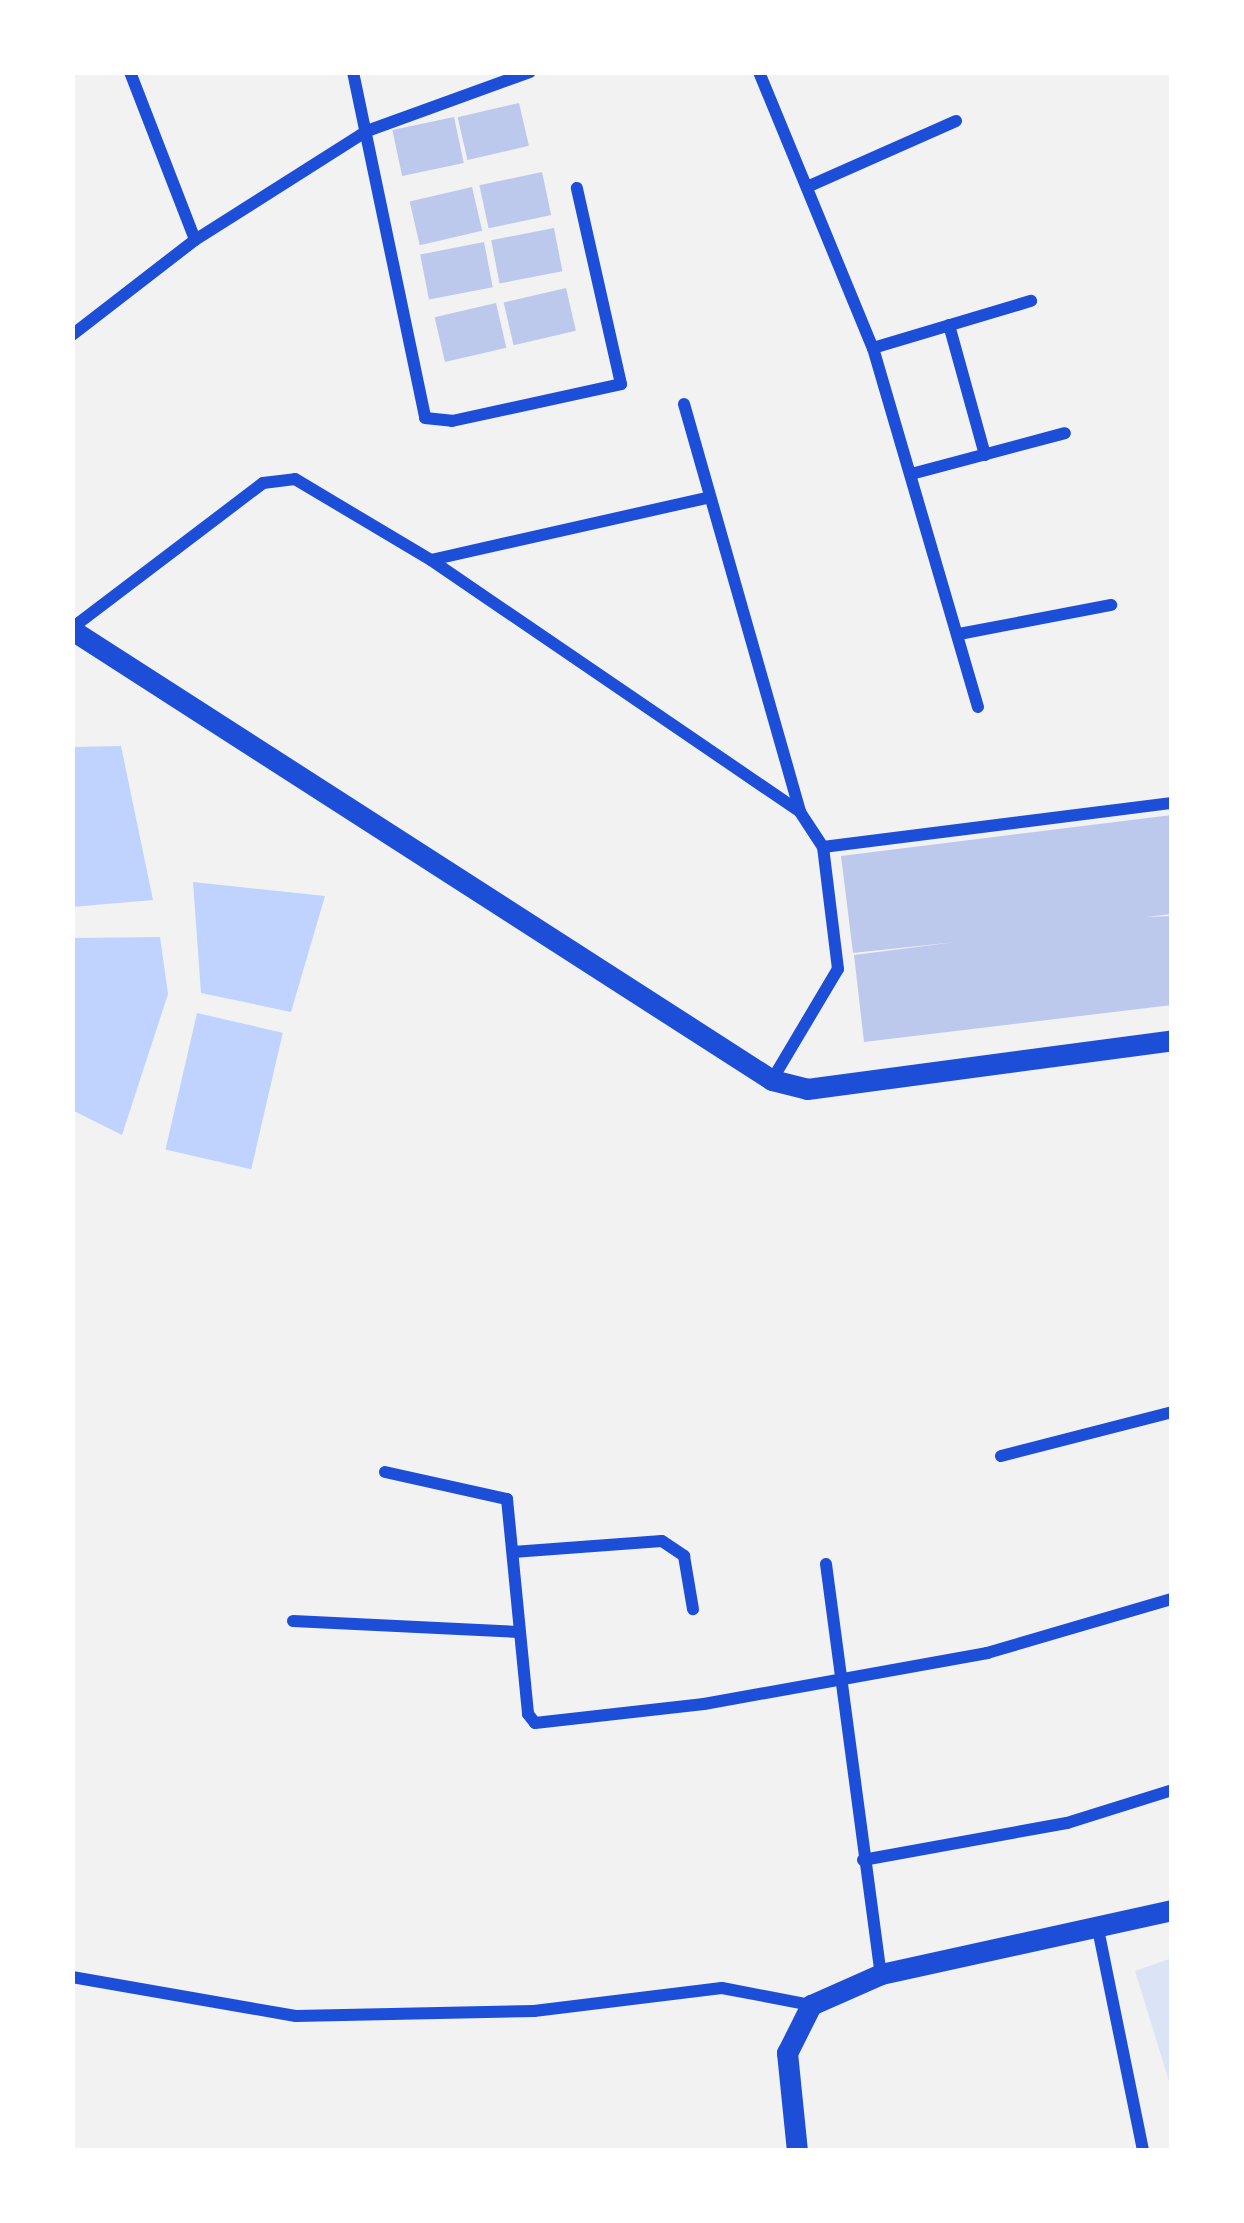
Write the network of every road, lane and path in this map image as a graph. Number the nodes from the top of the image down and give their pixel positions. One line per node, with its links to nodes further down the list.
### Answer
1 (130, 72): 9 (street)
2 (353, 72): 6 (street)
3 (530, 72): 6 (street)
4 (759, 72): 7 (street)
5 (956, 121): 7 (street)
6 (367, 131): 8 (street); 9 (street)
7 (807, 187): 13 (street)
8 (577, 188)
9 (196, 240): 12 (street)
10 (1031, 301): 11 (street)
11 (949, 325): 13 (street); 16 (street)
12 (72, 335)
13 (873, 348): 17 (street)
14 (683, 404): 18 (street)
15 (1065, 433): 16 (street)
16 (985, 455): 17 (street)
17 (915, 472): 22 (street)
18 (707, 498): 19 (street); 25 (street)
19 (431, 560): 21 (street); 25 (street)
20 (1111, 605): 22 (street)
21 (72, 629): 28 (street)
22 (959, 634): 23 (street)
23 (978, 706)
24 (1172, 803): 26 (street)
25 (800, 812): 26 (street)
26 (823, 847): 28 (street)
27 (1172, 1040): 28 (street)
28 (772, 1080)
29 (1172, 1412): 30 (street)
30 (1001, 1456)
31 (385, 1472): 32 (street)
32 (513, 1552): 35 (street); 37 (street)
33 (826, 1564): 38 (street)
34 (1172, 1599): 38 (street)
35 (693, 1610)
36 (293, 1621): 37 (street)
37 (520, 1632): 38 (street)
38 (839, 1682): 40 (street)
39 (1172, 1790): 40 (street)
40 (863, 1860): 43 (street)
41 (1172, 1910): 42 (street)
42 (1098, 1929): 43 (street); 47 (street)
43 (881, 1974): 45 (street)
44 (72, 1977): 45 (street)
45 (811, 2005): 46 (street)
46 (796, 2151)
47 (1143, 2151)

